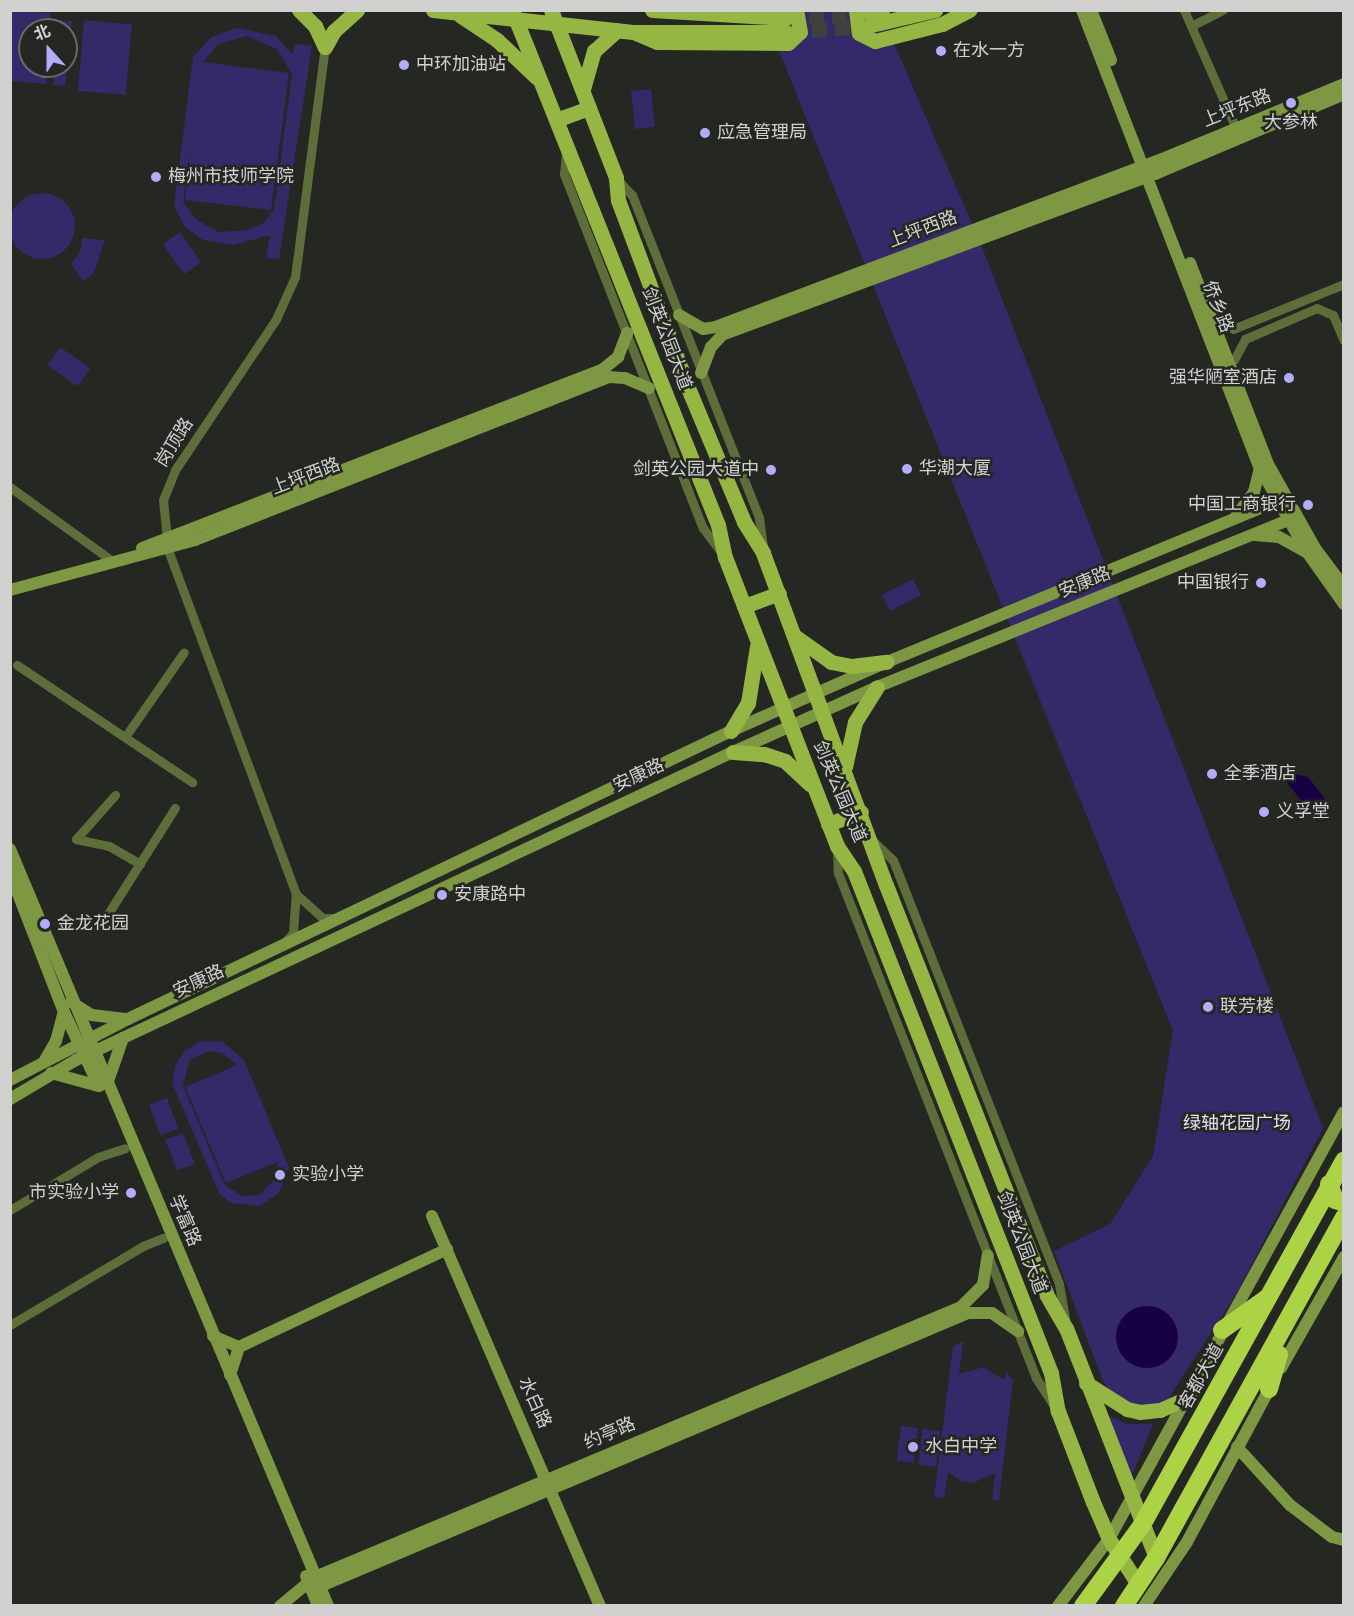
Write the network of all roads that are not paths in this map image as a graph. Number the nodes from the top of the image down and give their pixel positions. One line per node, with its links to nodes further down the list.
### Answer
1 (299, 10): 19 (main road)
2 (357, 10): 19 (main road)
3 (433, 10): 11 (main road)
4 (652, 10): 15 (main road)
5 (935, 10): 13 (main road)
6 (970, 10): 13 (main road)
7 (1082, 10): 28 (street, 侨乡路)
8 (1091, 10): 28 (street, 侨乡路)
9 (1184, 10): 16 (street)
10 (1223, 10): 16 (street)
11 (456, 13): 12 (main road); 20 (main road)
12 (514, 15): 14 (main road); 20 (main road, 剑英公园大道)
13 (870, 15)
14 (553, 17): 17 (main road); 22 (main road, 剑英公园大道)
15 (789, 20): 18 (main road); 18 (main road)
16 (1191, 26): 26 (street)
17 (617, 30): 18 (main road); 22 (main road)
18 (633, 32)
19 (325, 47): 46 (street, 岗顶路)
20 (541, 81): 25 (main road, 剑英公园大道)
21 (1344, 84): 28 (street, 上坪东路)
22 (583, 92): 24 (main road, 剑英公园大道)
23 (1344, 94): 28 (street, 上坪东路)
24 (589, 108): 25 (main road); 29 (main road, 剑英公园大道)
25 (556, 120): 27 (main road, 剑英公园大道)
26 (1235, 126)
27 (566, 147): 34 (street); 50 (main road, 剑英公园大道)
28 (1149, 170): 33 (street, 上坪西路); 40 (street, 侨乡路); 42 (street, 侨乡路)
29 (616, 178): 31 (street); 49 (main road, 剑英公园大道)
30 (1344, 284): 32 (street)
31 (679, 315): 33 (street); 37 (street)
32 (1233, 329)
33 (719, 331): 37 (street)
34 (627, 333): 38 (street); 39 (street)
35 (1344, 341): 36 (street)
36 (1234, 360)
37 (701, 373): 49 (street)
38 (606, 374): 39 (street); 46 (street, 上坪西路)
39 (648, 388): 50 (street)
40 (1260, 468): 42 (street, 侨乡路); 44 (street)
41 (10, 487): 51 (street)
42 (1281, 500): 43 (street, 侨乡路); 44 (street, 安康路)
43 (1292, 518): 45 (street, 安康路); 48 (street, 侨乡路); 53 (street, 侨乡路)
44 (1227, 521): 47 (street); 61 (street, 安康路)
45 (1251, 534): 47 (street, 安康路); 48 (street)
46 (168, 544): 51 (street, 上坪西路); 54 (street, 上坪西路); 83 (street, 岗顶路)
47 (1229, 544): 63 (street, 安康路)
48 (1307, 552): 56 (street, 侨乡路)
49 (763, 553): 55 (main road, 剑英公园大道)
50 (725, 557): 57 (main road, 剑英公园大道)
51 (108, 558): 52 (street, 上坪西路)
52 (10, 585)
53 (1344, 587)
54 (10, 590)
55 (779, 593): 57 (main road); 58 (main road, 剑英公园大道)
56 (1344, 604)
57 (744, 606): 59 (main road, 剑英公园大道)
58 (796, 637): 61 (main road); 64 (main road, 剑英公园大道)
59 (757, 640): 65 (main road, 剑英公园大道); 68 (main road)
60 (184, 652): 69 (street)
61 (886, 662): 64 (street, 安康路)
62 (17, 665): 69 (street)
63 (877, 687): 66 (street, 安康路); 71 (main road)
64 (817, 693): 65 (street, 安康路); 66 (main road, 剑英公园大道)
65 (783, 707): 67 (main road, 剑英公园大道); 68 (street, 安康路)
66 (824, 711): 67 (street, 安康路); 71 (main road, 剑英公园大道)
67 (790, 726): 70 (street, 安康路); 73 (main road, 剑英公园大道)
68 (731, 731): 85 (street, 安康路)
69 (125, 737): 72 (street)
70 (734, 752): 73 (main road); 89 (street, 安康路)
71 (845, 767): 76 (main road, 剑英公园大道)
72 (192, 782)
73 (815, 789): 77 (main road, 剑英公园大道)
74 (115, 795): 81 (street)
75 (175, 808): 81 (street)
76 (861, 812): 77 (main road); 78 (main road, 剑英公园大道)
77 (828, 824): 79 (main road, 剑英公园大道)
78 (871, 839): 104 (main road, 剑英公园大道); 118 (street)
79 (837, 846): 107 (main road, 剑英公园大道); 112 (street)
80 (10, 849): 88 (street, 学富路)
81 (140, 864): 84 (street)
82 (10, 873): 88 (street, 学富路)
83 (296, 894): 85 (street); 86 (street)
84 (106, 917)
85 (340, 918): 86 (street, 安康路)
86 (282, 945): 87 (street, 安康路)
87 (162, 1003): 89 (street); 90 (street, 安康路)
88 (68, 1007): 90 (street); 92 (street, 学富路); 94 (street)
89 (168, 1017): 91 (street, 安康路)
90 (128, 1019): 92 (street, 安康路)
91 (123, 1038): 93 (street, 安康路); 97 (street)
92 (83, 1041): 93 (street, 学富路); 94 (street, 安康路); 97 (street, 学富路)
93 (93, 1052): 95 (street, 安康路); 97 (street, 学富路)
94 (44, 1060): 96 (street, 安康路)
95 (51, 1073): 97 (street); 98 (street, 安康路)
96 (10, 1080)
97 (103, 1085): 100 (street, 学富路); 121 (street, 学富路)
98 (10, 1099)
99 (1344, 1112): 119 (street)
100 (125, 1148): 105 (street); 110 (street, 学富路)
101 (1344, 1160): 102 (highway, 客都大道)
102 (1329, 1184): 103 (highway); 106 (highway, 客都大道)
103 (1344, 1203)
104 (1012, 1206): 107 (main road); 118 (main road, 剑英公园大道)
105 (10, 1210)
106 (1315, 1210): 109 (highway); 114 (highway, 客都大道)
107 (988, 1213): 127 (main road, 剑英公园大道)
108 (432, 1216): 111 (street, 水白路)
109 (1340, 1224): 116 (highway)
110 (163, 1238): 117 (street); 136 (street, 学富路)
111 (447, 1249): 122 (street); 129 (street, 水白路)
112 (988, 1256): 115 (street); 120 (street)
113 (1344, 1257): 125 (street)
114 (1271, 1295): 119 (highway); 131 (highway, 客都大道)
115 (965, 1310): 120 (street); 129 (street, 约亭路)
116 (1288, 1323): 125 (highway); 135 (highway)
117 (10, 1325)
118 (1066, 1328): 124 (main road, 剑英公园大道)
119 (1222, 1330): 126 (street)
120 (1018, 1331): 127 (street)
121 (213, 1336): 122 (street); 123 (street, 学富路)
122 (240, 1347): 123 (street)
123 (230, 1375): 136 (street, 学富路)
124 (1086, 1383): 126 (main road); 130 (main road, 剑英公园大道)
125 (1269, 1389): 128 (street)
126 (1189, 1397): 130 (street)
127 (1058, 1411): 132 (main road, 剑英公园大道)
128 (1237, 1447): 133 (street); 146 (street)
129 (550, 1484): 136 (street, 约亭路); 142 (street, 水白路)
130 (1130, 1498): 131 (main road, 剑英公园大道); 132 (street)
131 (1142, 1525): 134 (highway, 客都大道); 135 (main road, 剑英公园大道)
132 (1109, 1539): 134 (main road, 剑英公园大道); 143 (street)
133 (1344, 1540)
134 (1119, 1557): 137 (main road, 剑英公园大道); 144 (highway, 客都大道)
135 (1156, 1558): 137 (highway)
136 (314, 1584): 138 (street, 约亭路); 139 (street, 约亭路); 140 (street, 学富路); 141 (street, 学富路)
137 (1138, 1584): 145 (highway)
138 (280, 1605)
139 (293, 1605)
140 (318, 1605)
141 (328, 1605)
142 (600, 1605)
143 (1058, 1605)
144 (1083, 1605)
145 (1124, 1605)
146 (1143, 1605)

